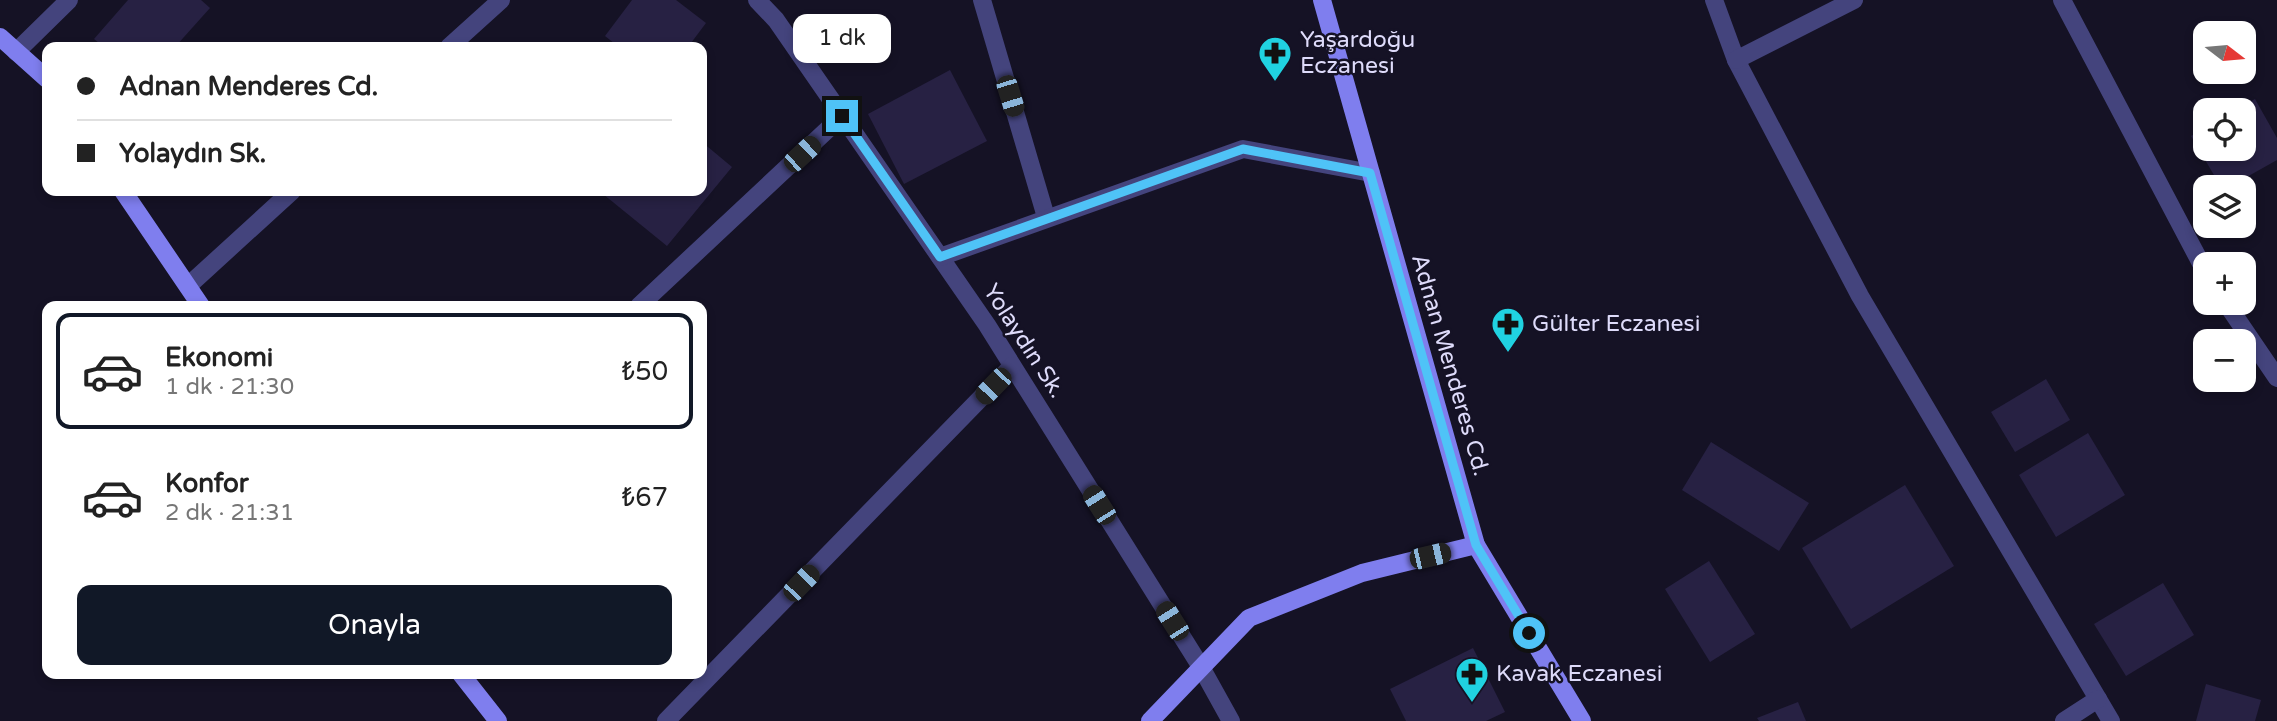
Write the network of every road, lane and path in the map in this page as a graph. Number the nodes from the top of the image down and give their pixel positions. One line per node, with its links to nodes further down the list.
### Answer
1 (69, 0): 11 (street)
2 (501, 0): 10 (street)
3 (757, 0): 14 (street, Yolaydın Sk.)
4 (982, 0): 18 (street)
5 (1322, 0): 15 (main road, Adnan Menderes Cd.)
6 (1714, 0): 12 (street)
7 (1854, 0): 12 (street)
8 (2062, 0): 19 (street)
9 (0, 37): 11 (main road)
10 (455, 42)
11 (16, 52): 13 (main road)
12 (1736, 60): 32 (street)
13 (42, 75)
14 (842, 116): 20 (street, Yolaydın Sk.); 23 (street)
15 (1370, 173): 18 (street); 27 (main road, Adnan Menderes Cd.)
16 (126, 196): 21 (main road)
17 (287, 196): 21 (street)
18 (1046, 217): 20 (street)
19 (2195, 252)
20 (940, 257): 25 (street, Yolaydın Sk.)
21 (188, 286): 22 (main road)
22 (198, 301)
23 (644, 301)
24 (2234, 315): 26 (street)
25 (1012, 366): 28 (street, Yolaydın Sk.); 31 (street)
26 (2277, 378)
27 (1476, 545): 28 (main road); 37 (main road, Adnan Menderes Cd.)
28 (1201, 667): 35 (main road); 36 (street, Yolaydın Sk.)
29 (465, 679): 33 (main road)
30 (707, 679): 34 (street)
31 (707, 679)
32 (2098, 699): 38 (street); 39 (street)
33 (498, 721)
34 (666, 721)
35 (1150, 721)
36 (1231, 721)
37 (1582, 721)
38 (2064, 721)
39 (2111, 721)

